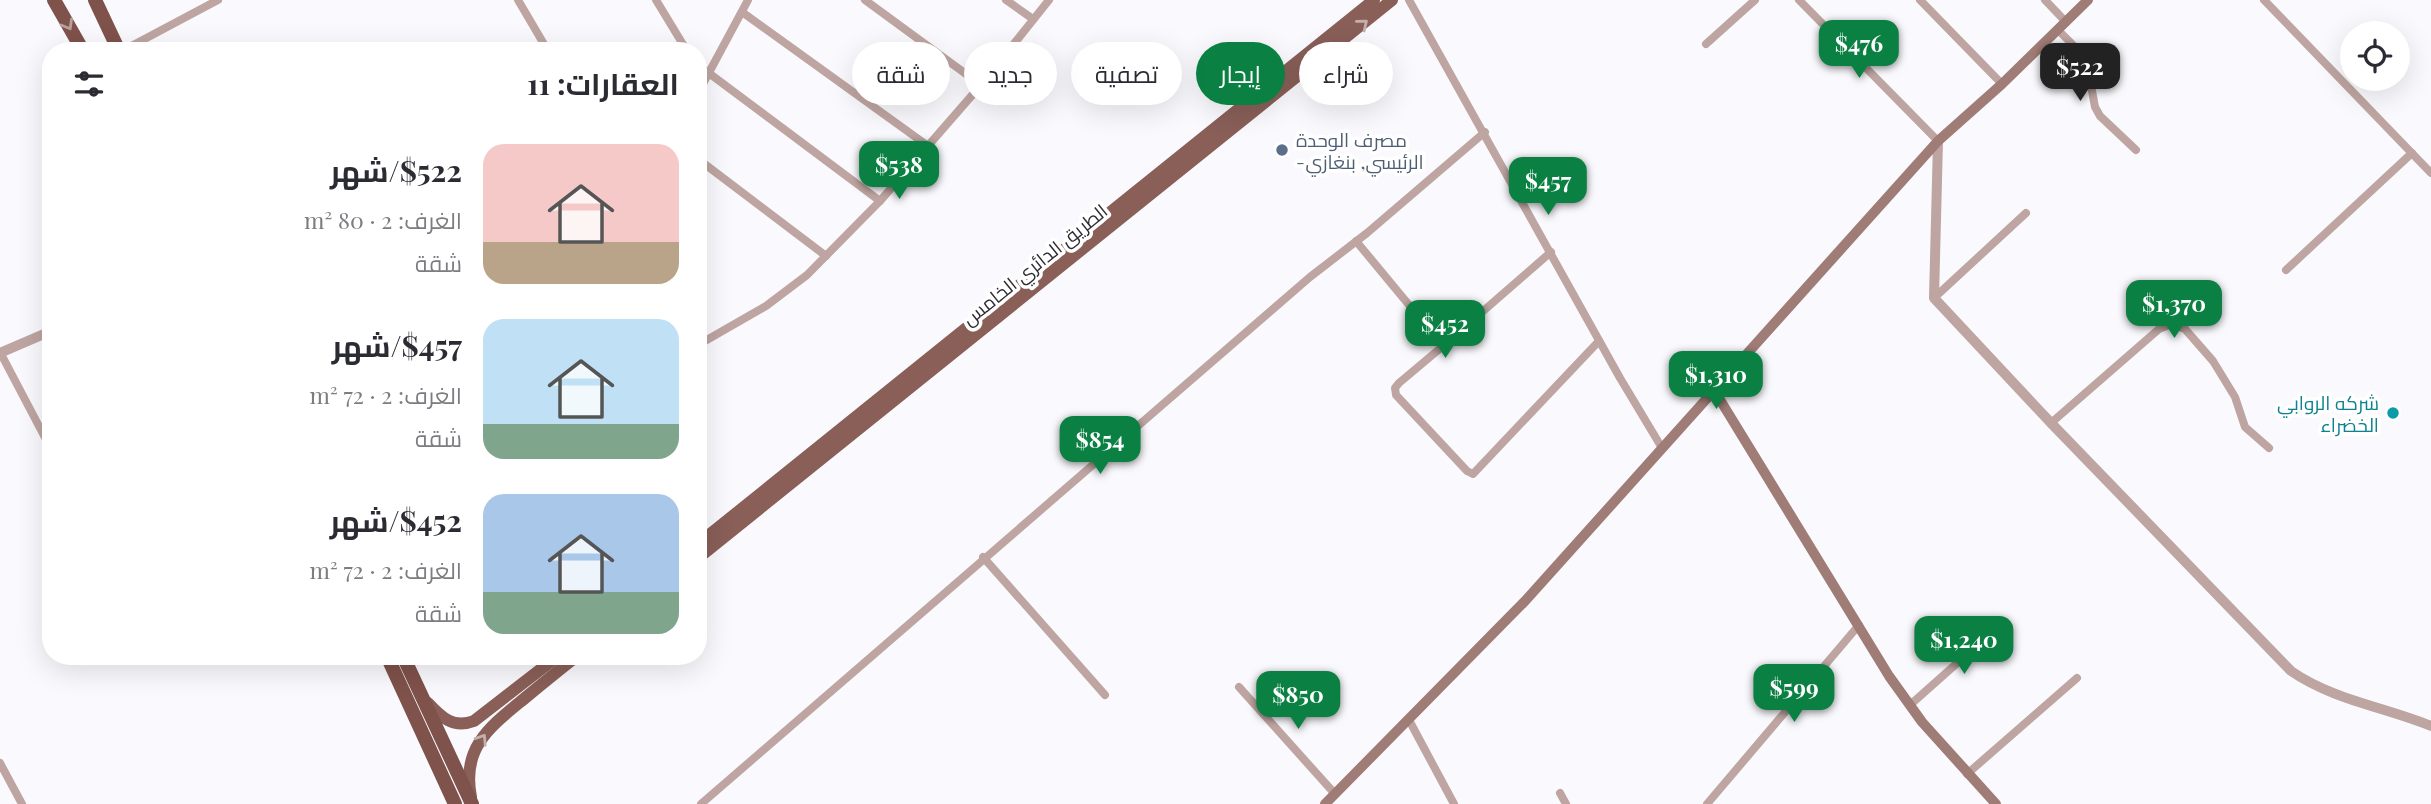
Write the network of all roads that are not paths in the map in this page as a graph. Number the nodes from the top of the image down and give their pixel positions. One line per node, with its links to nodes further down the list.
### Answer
1 (54, 0): 22 (highway, one-way to 22)
2 (95, 0): 23 (highway)
3 (218, 0): 24 (street)
4 (518, 0): 25 (street)
5 (656, 0): 26 (street)
6 (748, 0): 19 (street)
7 (865, 0): 30 (street)
8 (1006, 0): 20 (street)
9 (1049, 0): 20 (street)
10 (1374, 0): 57 (main road, الطريق الدائري الخامس)
11 (1392, 0): 57 (main road, الطريق الدائري الخامس, one-way to 11)
12 (1409, 0): 35 (street)
13 (1755, 0): 28 (street)
14 (1799, 0): 36 (street)
15 (1920, 0): 33 (street)
16 (2045, 0): 21 (street)
17 (2088, 0): 21 (main road)
18 (2264, 0): 39 (street)
19 (741, 12): 31 (street); 37 (street)
20 (1033, 19): 27 (street)
21 (2062, 26): 33 (main road); 38 (street)
22 (78, 42)
23 (116, 42)
24 (138, 42)
25 (543, 42)
26 (682, 42)
27 (1015, 42)
28 (1706, 44)
29 (707, 72): 31 (street)
30 (964, 73)
31 (710, 74): 32 (street); 42 (street)
32 (707, 79)
33 (2002, 85): 36 (main road)
34 (964, 105): 37 (street)
35 (1485, 132): 44 (street); 45 (street)
36 (1938, 141): 48 (street); 54 (main road)
37 (928, 146): 42 (street)
38 (2136, 149)
39 (2412, 153): 41 (street); 47 (street)
40 (707, 166): 46 (street)
41 (2431, 173)
42 (880, 201): 46 (street)
43 (2026, 213): 48 (street)
44 (1356, 241): 52 (street); 62 (street)
45 (1551, 252): 51 (street); 52 (street)
46 (826, 256): 50 (street)
47 (2286, 270)
48 (1934, 298): 55 (street)
49 (42, 335): 53 (street)
50 (707, 340)
51 (1599, 341): 52 (street); 58 (street)
52 (1443, 346)
53 (0, 353): 56 (street)
54 (1714, 390): 58 (main road); 63 (main road)
55 (2051, 423): 59 (street); 75 (street)
56 (42, 432)
57 (831, 444): 60 (main road, الطريق الدائري الخامس); 61 (main road, الطريق الدائري الخامس)
58 (1662, 448): 74 (main road)
59 (2269, 448)
60 (707, 537)
61 (707, 550)
62 (983, 558): 72 (street); 83 (street)
63 (1859, 625): 73 (main road); 87 (street)
64 (2000, 625): 73 (street)
65 (391, 665): 81 (highway)
66 (407, 665): 71 (highway)
67 (547, 665): 71 (main road)
68 (566, 665): 82 (main road, one-way to 68)
69 (2077, 678): 77 (street)
70 (1240, 687): 79 (street)
71 (420, 693): 82 (highway)
72 (1105, 695)
73 (1910, 705): 77 (main road)
74 (1409, 720): 79 (main road); 85 (street)
75 (2431, 726)
76 (0, 763): 80 (street)
77 (1967, 774): 88 (main road)
78 (1560, 793): 86 (street)
79 (1335, 794): 84 (main road)
80 (21, 804)
81 (455, 804)
82 (472, 804)
83 (701, 804)
84 (1325, 804)
85 (1454, 804)
86 (1566, 804)
87 (1707, 804)
88 (1996, 804)

